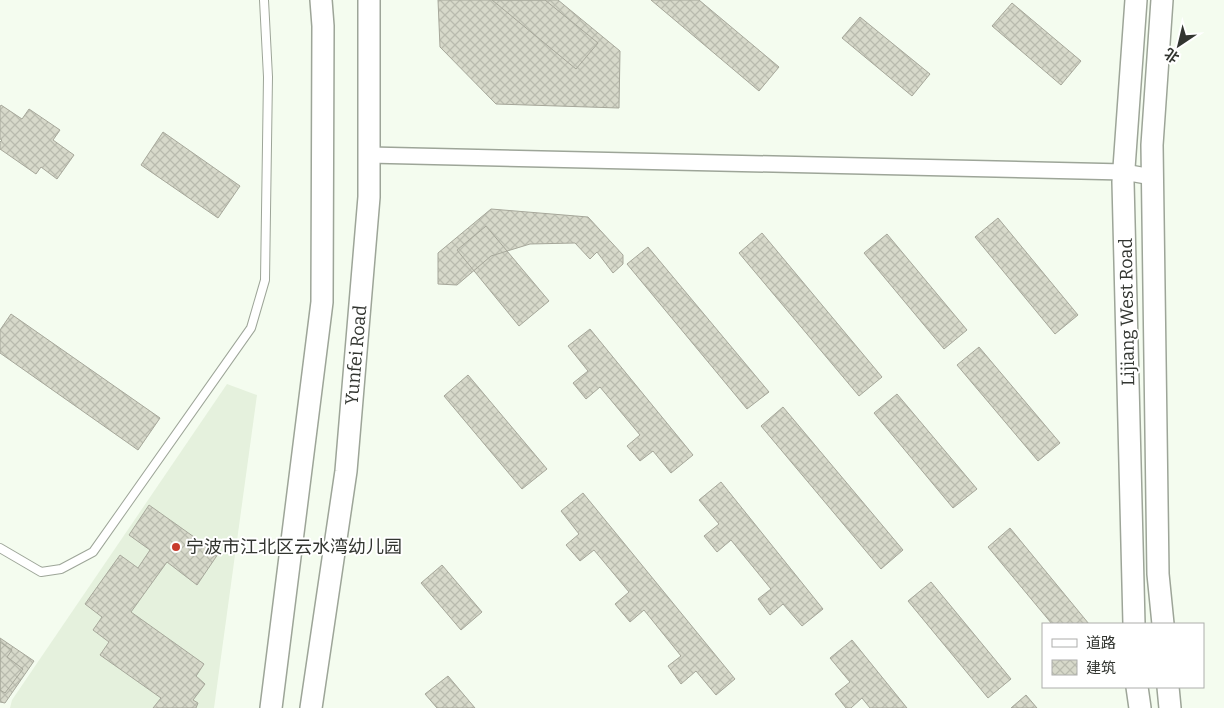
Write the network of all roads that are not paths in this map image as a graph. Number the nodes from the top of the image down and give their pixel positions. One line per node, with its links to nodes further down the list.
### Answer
1 (264, 0): 9 (lane)
2 (321, 0): 14 (main road)
3 (368, 0): 6 (main road, Yunfei Road)
4 (1136, 0): 7 (main road, Lijiang West Road)
5 (1162, 0): 8 (main road)
6 (369, 155): 7 (street); 15 (main road, Yunfei Road)
7 (1124, 172): 8 (street); 10 (main road, Lijiang West Road)
8 (1152, 177): 11 (main road)
9 (0, 548)
10 (1134, 623)
11 (1163, 623)
12 (1137, 688): 16 (main road)
13 (1168, 688): 17 (main road)
14 (271, 708)
15 (311, 708)
16 (1140, 708)
17 (1170, 708)

